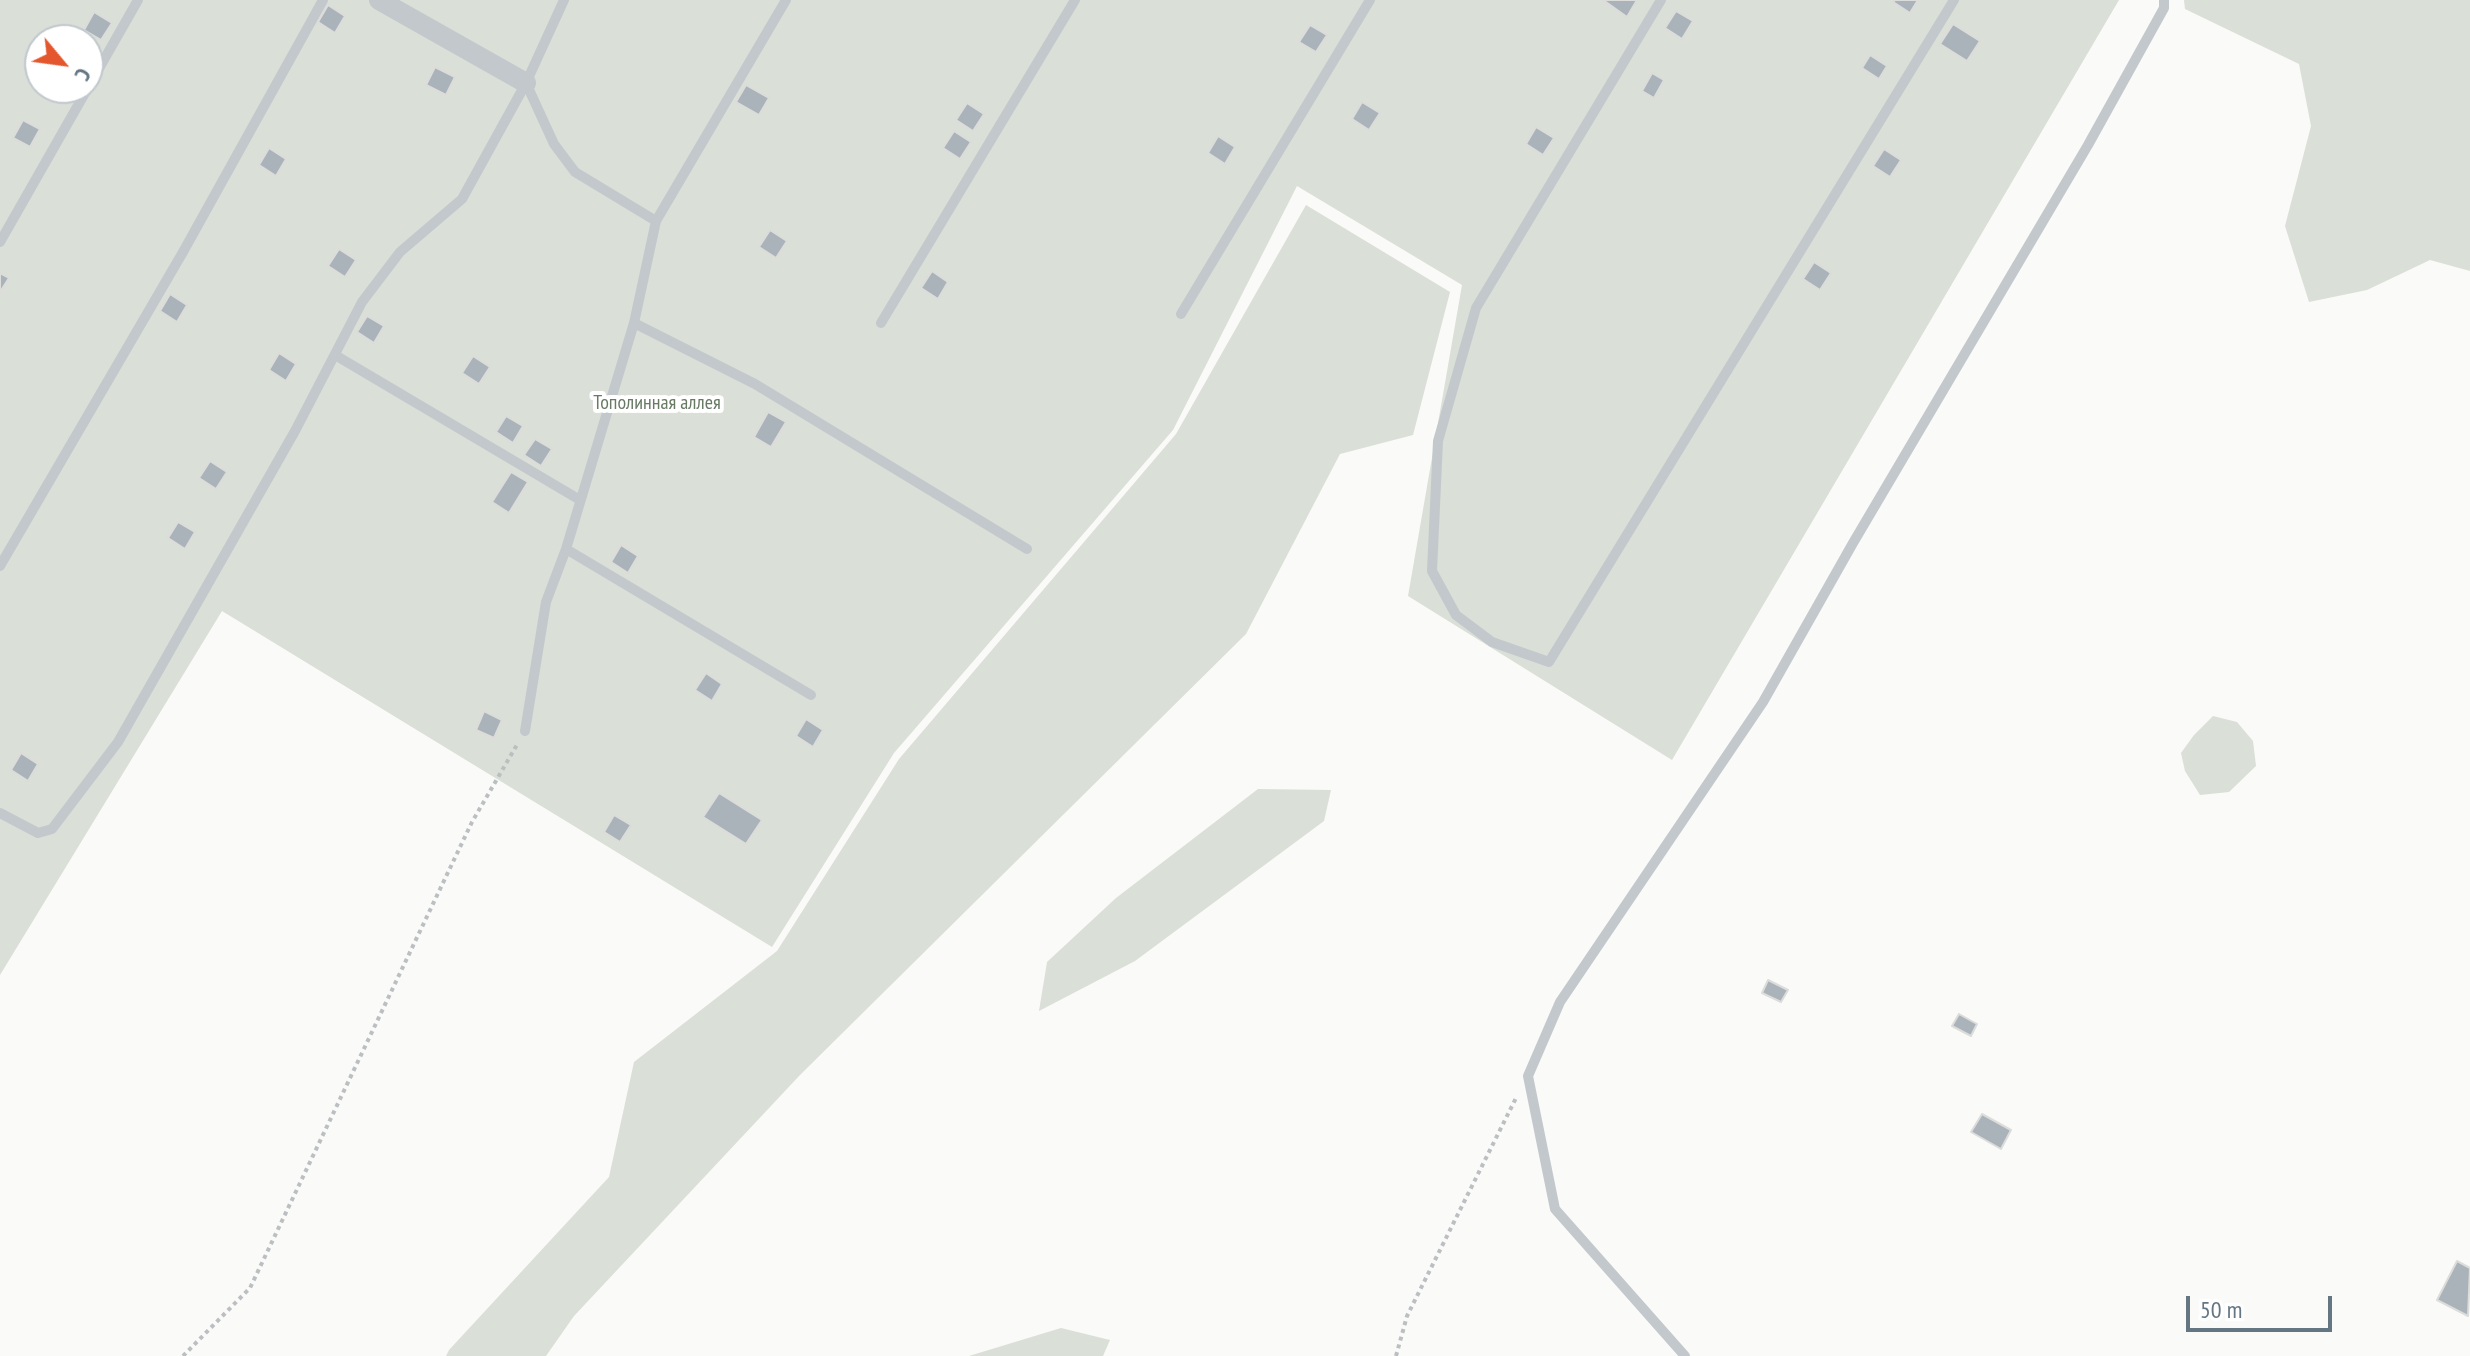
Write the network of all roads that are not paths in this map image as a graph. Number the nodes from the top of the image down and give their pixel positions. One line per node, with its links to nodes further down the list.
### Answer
1 (138, 0): 13 (lane)
2 (323, 0): 21 (lane)
3 (379, 0): 11 (street)
4 (564, 0): 11 (lane)
5 (786, 0): 12 (lane)
6 (1075, 0): 16 (lane)
7 (1370, 0): 14 (lane)
8 (1661, 0): 9 (lane)
9 (1954, 0)
10 (2164, 0): 25 (lane)
11 (526, 83): 12 (lane); 17 (lane)
12 (656, 221): 15 (lane)
13 (0, 242)
14 (1181, 314)
15 (634, 323): 18 (lane); 20 (lane)
16 (881, 323)
17 (335, 355): 18 (lane); 24 (lane)
18 (580, 500): 19 (lane)
19 (566, 549): 22 (lane); 23 (lane)
20 (1027, 549)
21 (0, 566)
22 (811, 695)
23 (525, 731)
24 (0, 813)
25 (1685, 1356)

